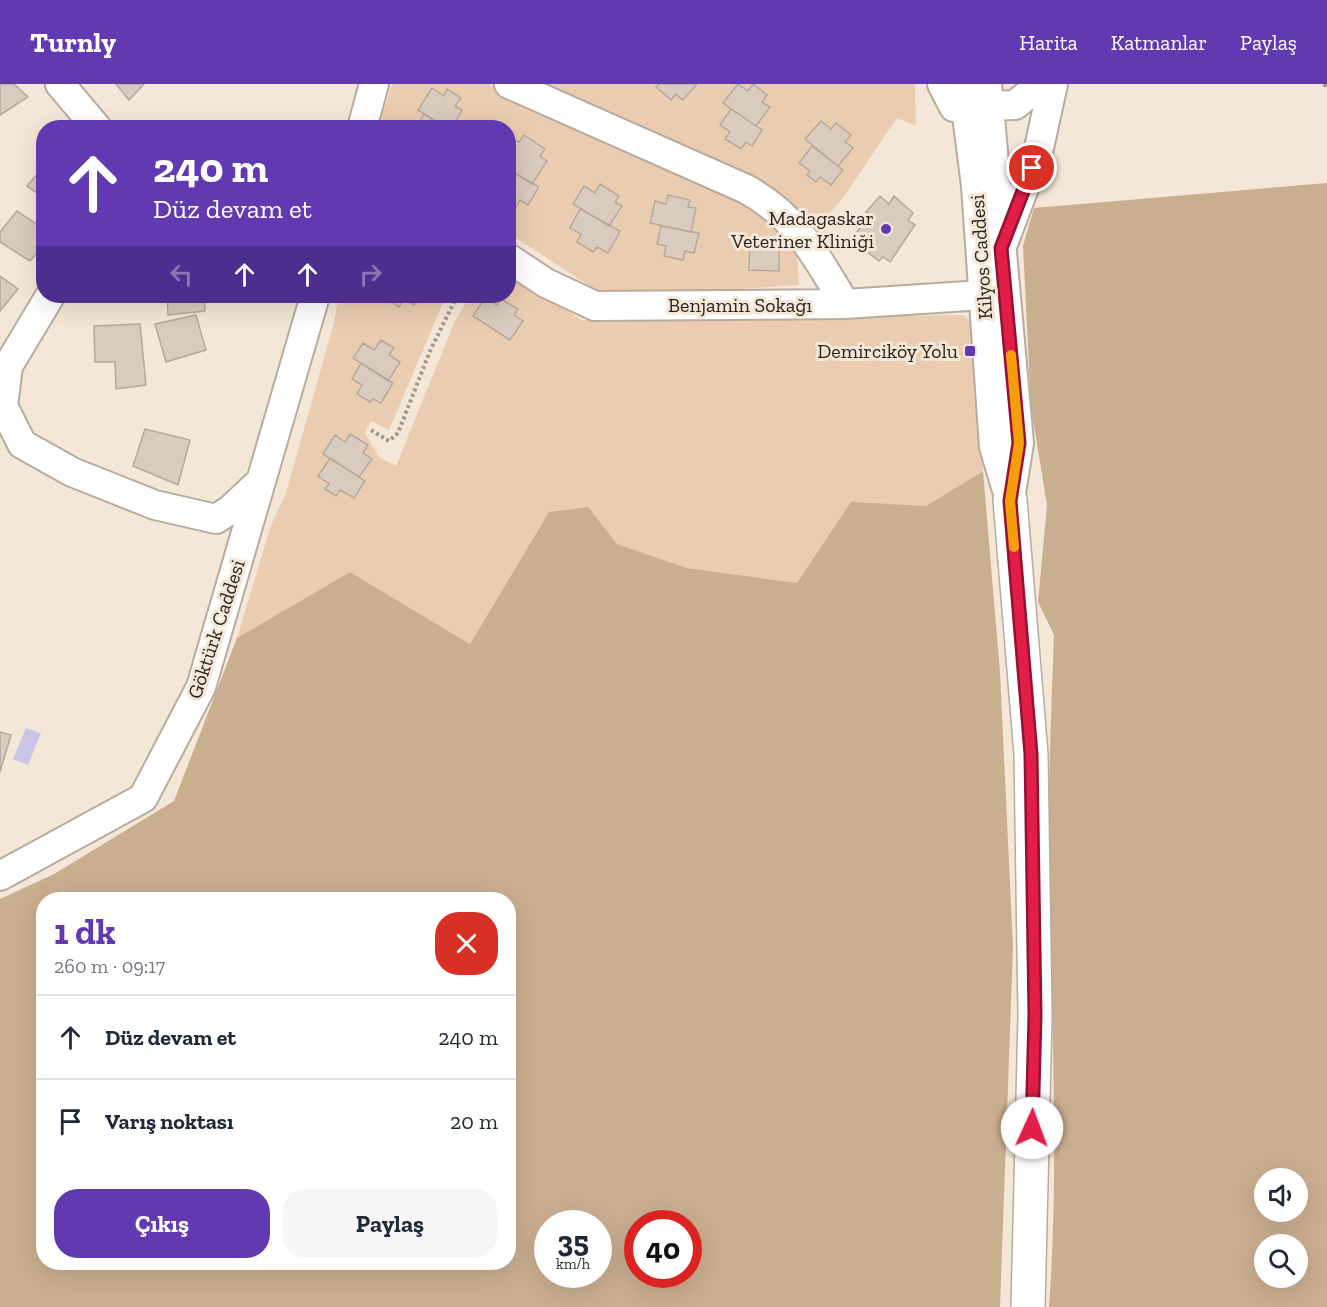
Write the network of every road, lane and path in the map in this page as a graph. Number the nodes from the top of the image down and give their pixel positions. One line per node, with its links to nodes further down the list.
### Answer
1 (60, 84): 8 (street)
2 (374, 84): 9 (street)
3 (509, 84): 16 (street)
4 (942, 84): 7 (street)
5 (1041, 84): 7 (street)
6 (1053, 84): 10 (street)
7 (976, 95): 10 (street, Kilyos Caddesi); 12 (street, Kilyos Caddesi)
8 (91, 120)
9 (364, 120)
10 (1001, 248): 20 (street, Kilyos Caddesi)
11 (516, 263): 16 (street, Benjamin Sokağı)
12 (983, 296): 16 (street, Benjamin Sokağı); 20 (street, Kilyos Caddesi)
13 (46, 303): 17 (street)
14 (313, 303): 19 (street, Göktürk Caddesi)
15 (454, 303): 18 (path)
16 (845, 304)
17 (2, 405): 19 (street)
18 (371, 430)
19 (260, 482): 21 (street, Göktürk Caddesi)
20 (1010, 501): 22 (street, Kilyos Caddesi)
21 (0, 876)
22 (1028, 1307)

